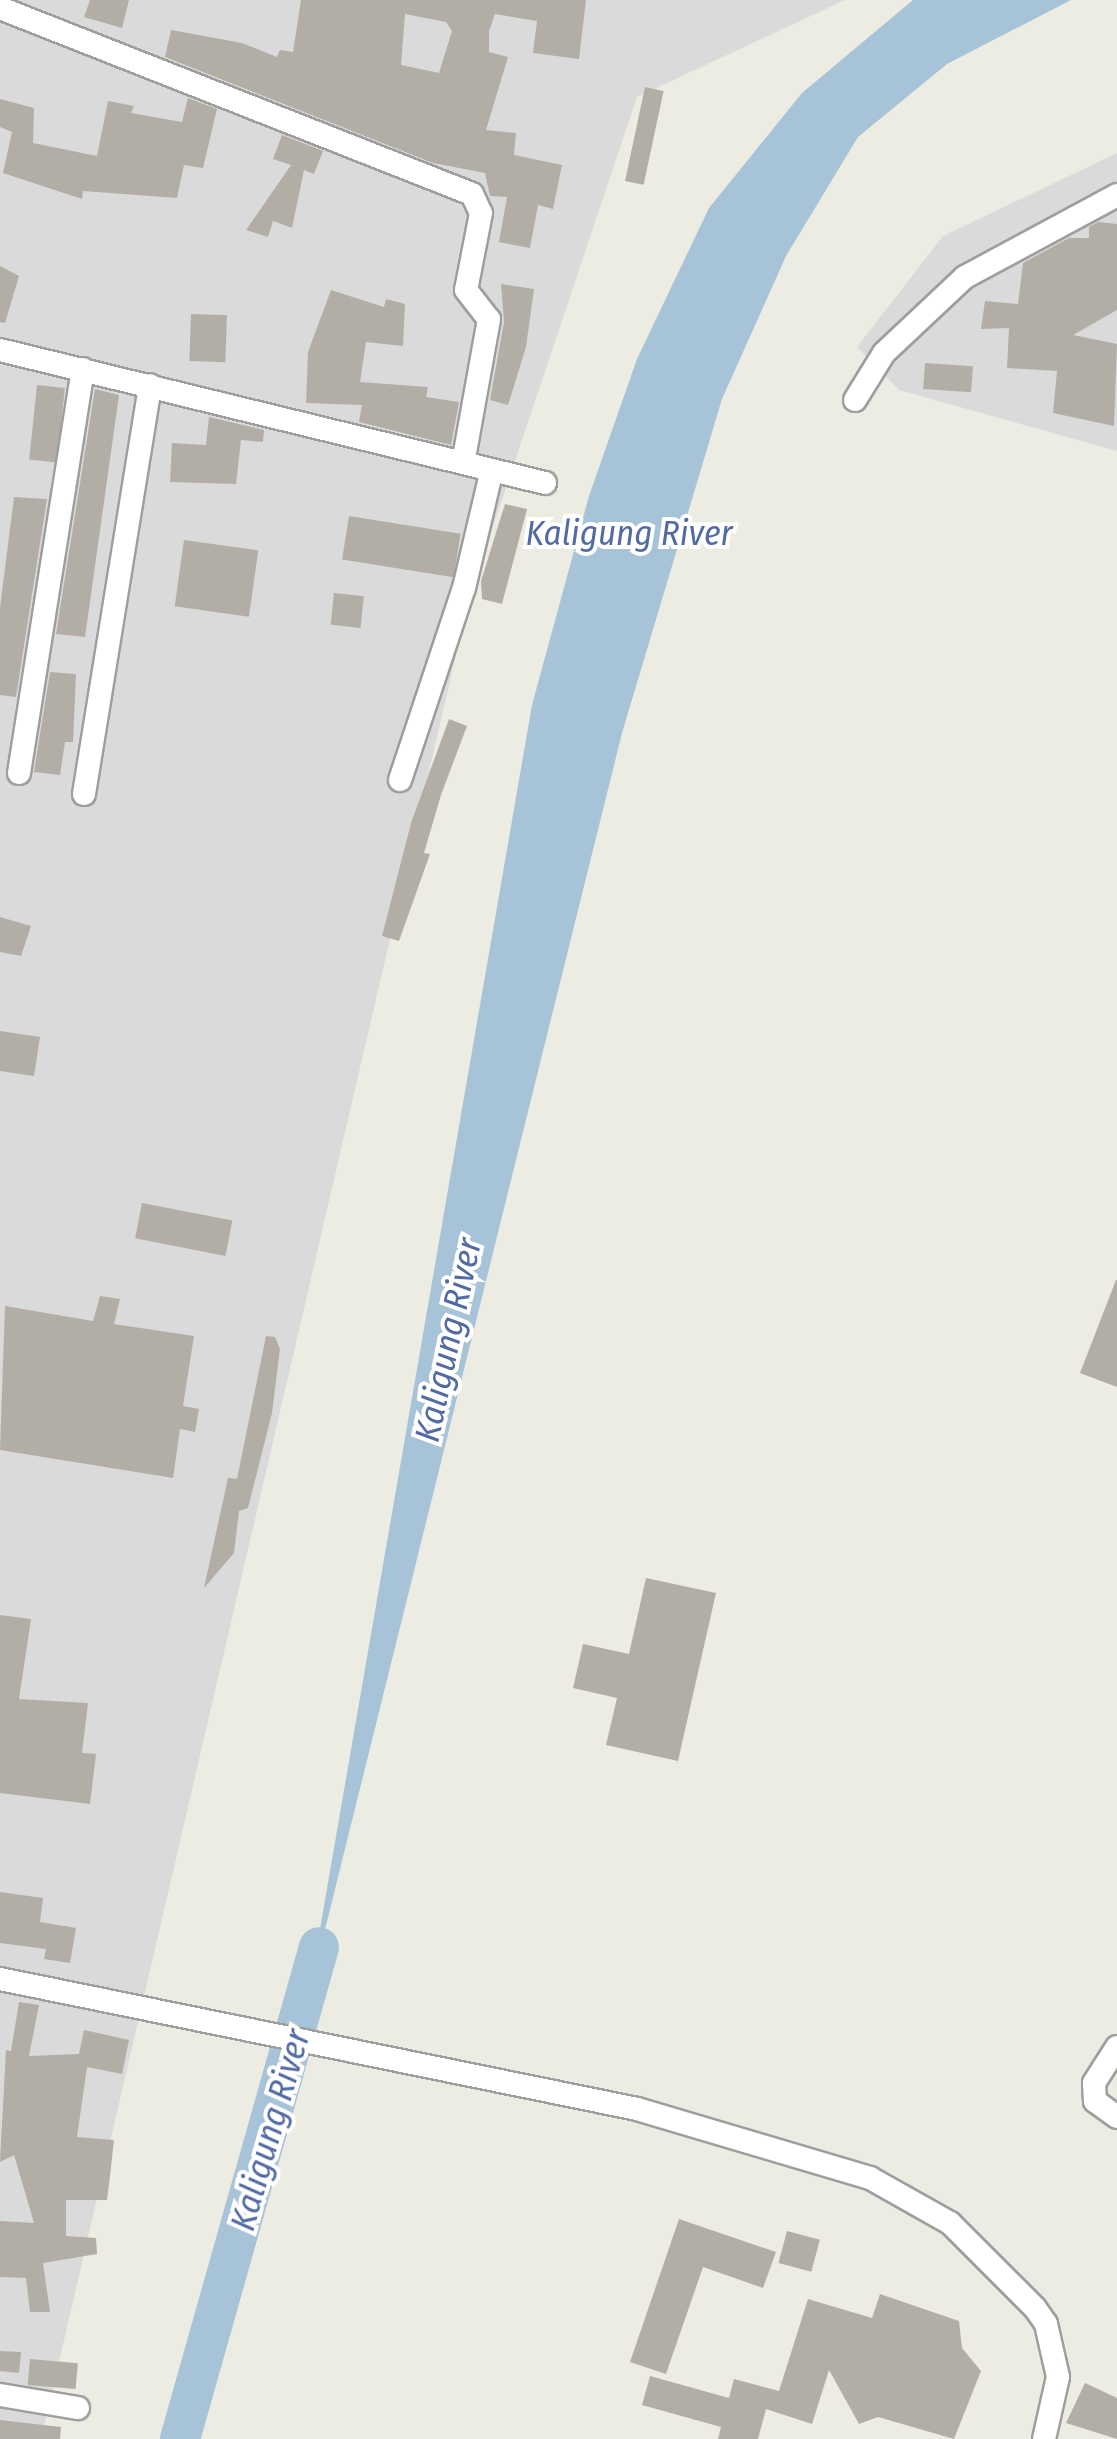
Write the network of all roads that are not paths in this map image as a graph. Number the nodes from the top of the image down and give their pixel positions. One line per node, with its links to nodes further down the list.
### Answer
1 (0, 8): 7 (street)
2 (1117, 195): 6 (street)
3 (0, 350): 4 (street)
4 (83, 370): 5 (street); 10 (street)
5 (150, 386): 7 (street); 12 (street)
6 (855, 400)
7 (463, 463): 8 (street)
8 (492, 470): 9 (street); 11 (street)
9 (545, 483)
10 (19, 772)
11 (400, 780)
12 (84, 794)
13 (0, 1979): 18 (street)
14 (1117, 2047): 15 (street)
15 (1117, 2117)
16 (0, 2395): 17 (street)
17 (78, 2408)
18 (1044, 2439)

